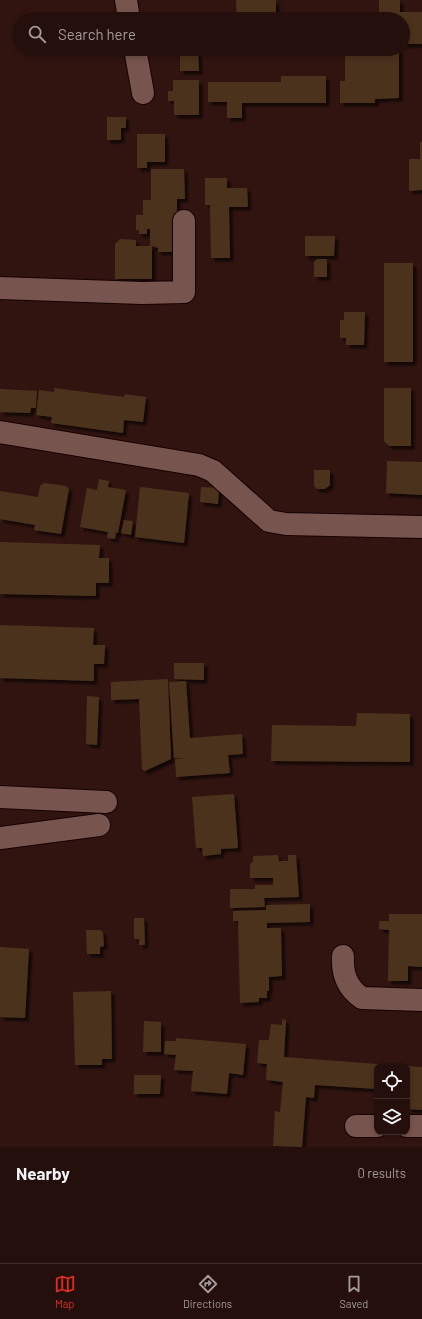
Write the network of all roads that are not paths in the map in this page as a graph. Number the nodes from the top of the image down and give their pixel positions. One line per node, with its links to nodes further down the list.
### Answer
1 (126, 0): 2 (street)
2 (128, 12)
3 (136, 56): 4 (street)
4 (143, 93)
5 (184, 221): 6 (street)
6 (0, 288)
7 (0, 432): 8 (street)
8 (422, 527)
9 (0, 796): 10 (street)
10 (106, 802)
11 (99, 825): 12 (street)
12 (0, 838)
13 (343, 956): 14 (street)
14 (422, 1000)
15 (410, 1126): 16 (street)
16 (422, 1126)

